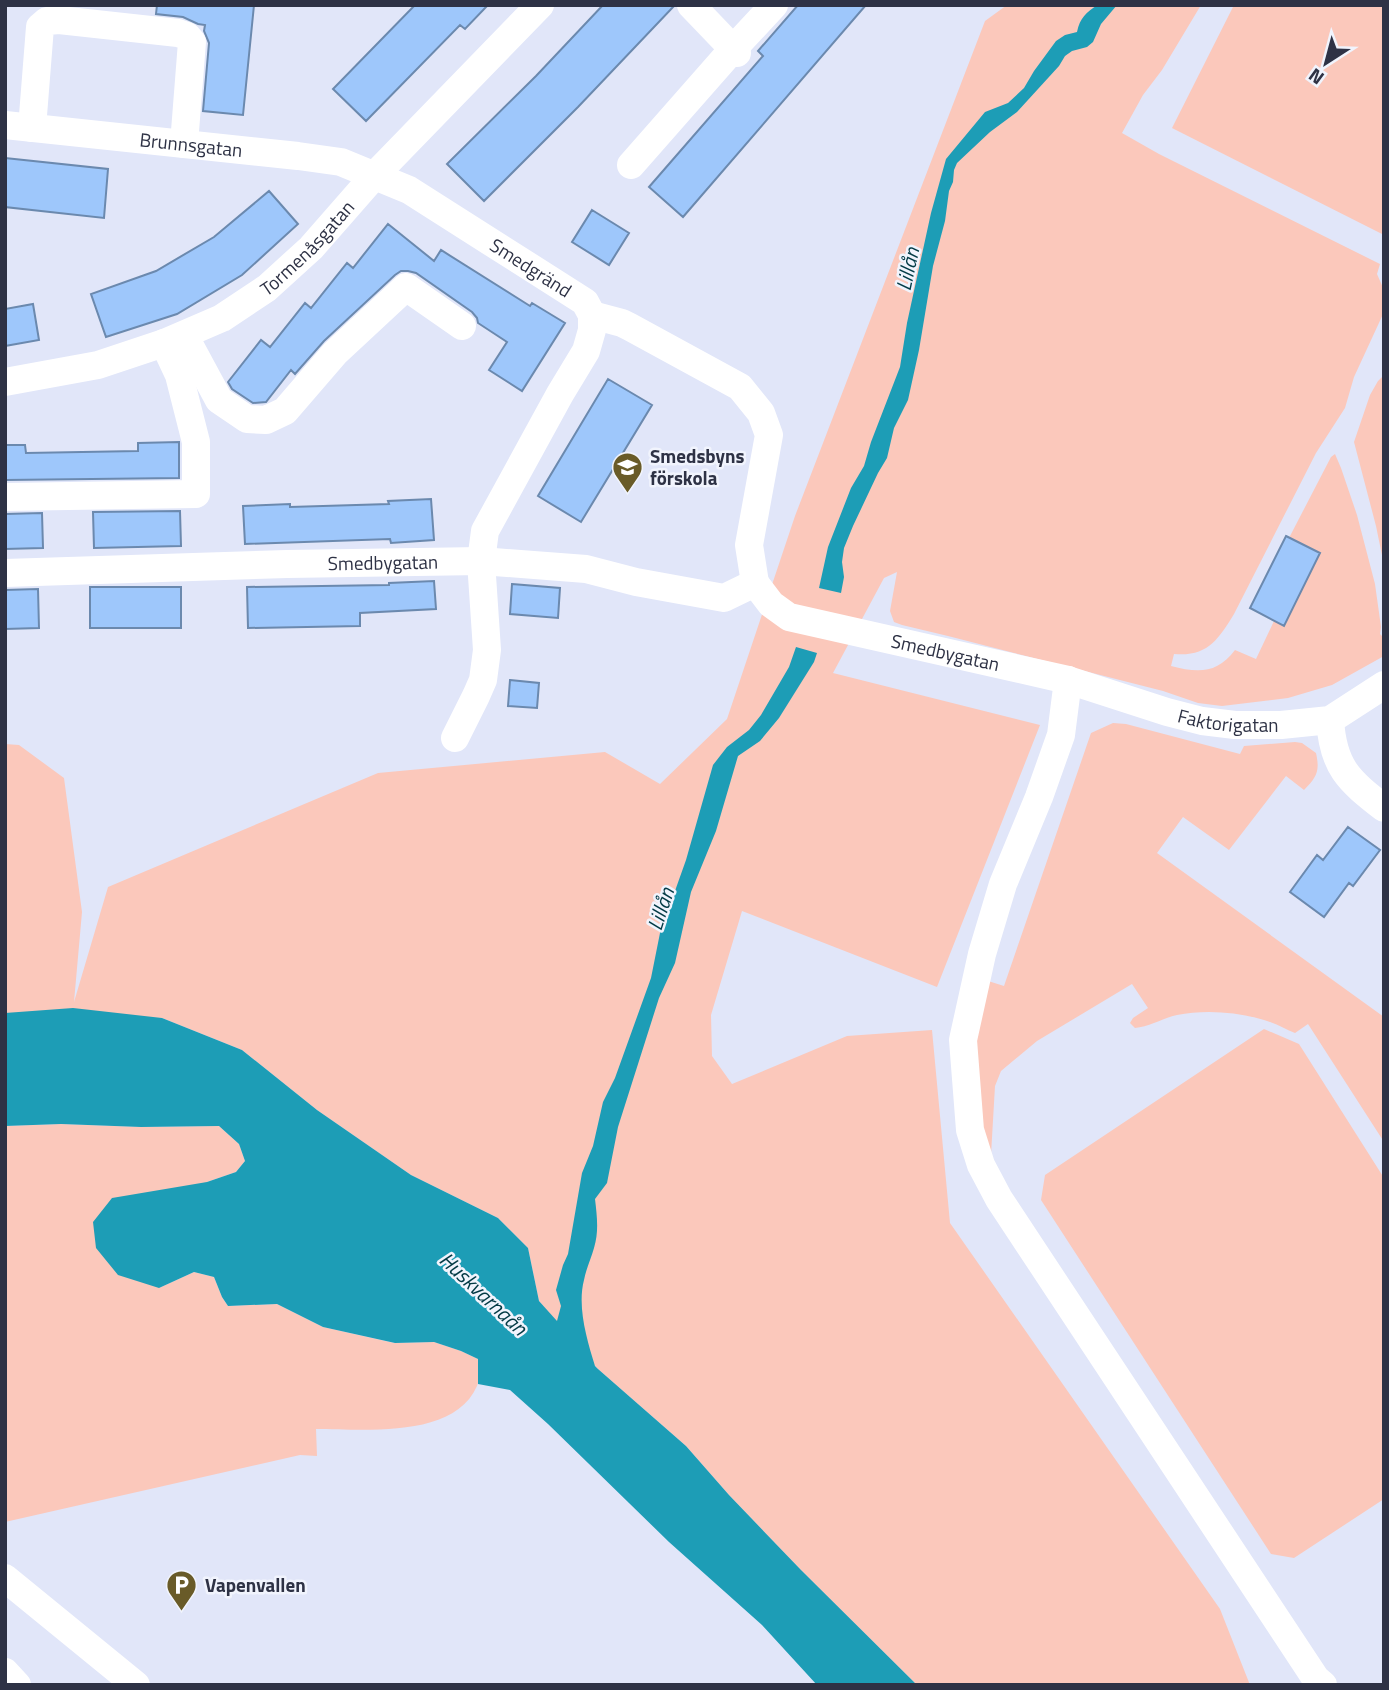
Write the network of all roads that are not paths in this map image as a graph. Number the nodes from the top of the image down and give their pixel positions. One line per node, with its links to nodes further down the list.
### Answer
1 (540, 5): 8 (street, Tormenåsgatan)
2 (691, 5): 4 (street)
3 (774, 5): 4 (street)
4 (735, 51): 7 (street)
5 (19, 126): 6 (street, Brunnsgatan); 6 (street)
6 (184, 144): 8 (street, Brunnsgatan)
7 (631, 165)
8 (374, 176): 9 (street, Smedgränd); 11 (street, Tormenåsgatan)
9 (592, 315): 14 (street); 16 (street)
10 (462, 326): 11 (street)
11 (174, 339): 12 (street, Tormenåsgatan); 13 (street)
12 (5, 383)
13 (5, 497)
14 (481, 561): 15 (street, Smedbygatan); 16 (street, Smedbygatan); 20 (street)
15 (5, 573)
16 (755, 583): 17 (street, Smedbygatan)
17 (1068, 680): 19 (street, Faktorigatan); 26 (street)
18 (1384, 685): 19 (street, Faktorigatan)
19 (1329, 720): 21 (street)
20 (455, 738)
21 (1384, 808)
22 (5, 1578): 25 (street)
23 (5, 1672): 24 (street)
24 (17, 1685)
25 (136, 1685)
26 (1323, 1685)

